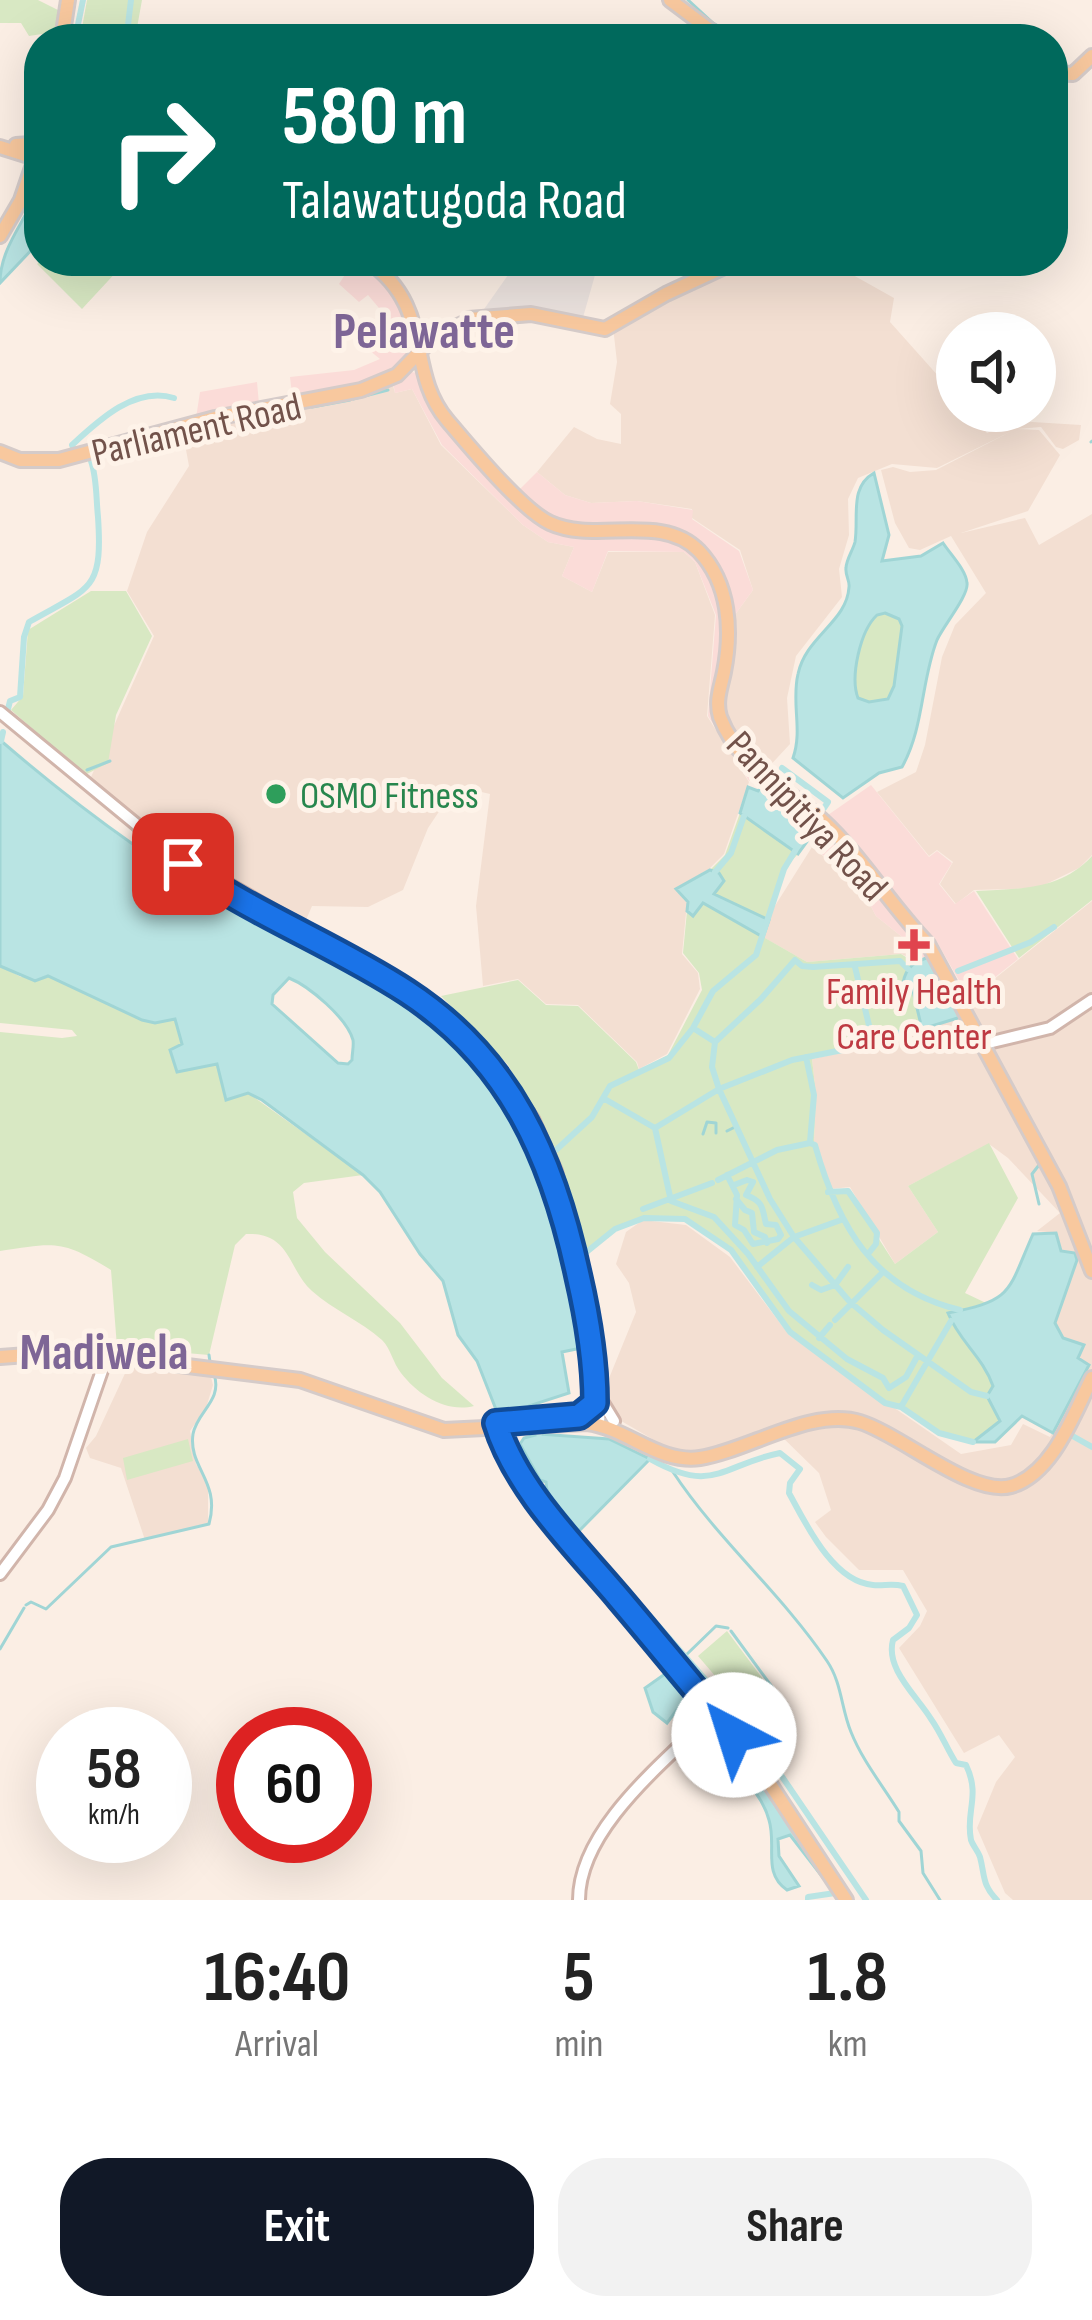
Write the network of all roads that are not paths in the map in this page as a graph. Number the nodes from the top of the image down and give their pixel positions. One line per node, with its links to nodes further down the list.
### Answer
1 (666, 0): 2 (main road); 3 (main road)
2 (694, 24)
3 (700, 24)
4 (1092, 56): 5 (main road)
5 (1068, 74)
6 (0, 144): 8 (main road)
7 (24, 147): 8 (main road)
8 (18, 149): 9 (main road); 10 (main road)
9 (24, 152)
10 (24, 152)
11 (24, 187): 12 (main road)
12 (0, 236)
13 (387, 276): 19 (main road)
14 (391, 276): 16 (main road)
15 (705, 276): 17 (main road)
16 (417, 314): 18 (main road); 19 (main road)
17 (473, 319): 18 (main road); 19 (main road)
18 (445, 325): 19 (main road)
19 (423, 348): 20 (main road, Parliament Road); 21 (main road, Pannipitiya Road); 25 (main road, Pannipitiya Road)
20 (393, 376): 21 (main road); 22 (main road, Parliament Road)
21 (428, 379): 25 (main road, Pannipitiya Road)
22 (0, 452)
23 (0, 715): 31 (main road)
24 (1092, 1000): 25 (main road)
25 (987, 1043): 26 (main road, Pannipitiya Road); 27 (main road, Pannipitiya Road)
26 (1092, 1255)
27 (1092, 1271)
28 (107, 1356): 29 (main road); 33 (main road); 36 (main road)
29 (0, 1357)
30 (1092, 1378): 31 (main road)
31 (597, 1415): 32 (main road)
32 (509, 1425): 33 (main road); 34 (main road); 35 (main road)
33 (464, 1430): 34 (main road)
34 (481, 1431): 35 (main road)
35 (509, 1452): 37 (main road)
36 (0, 1574)
37 (715, 1712): 38 (main road); 39 (main road)
38 (579, 1900)
39 (846, 1900)

